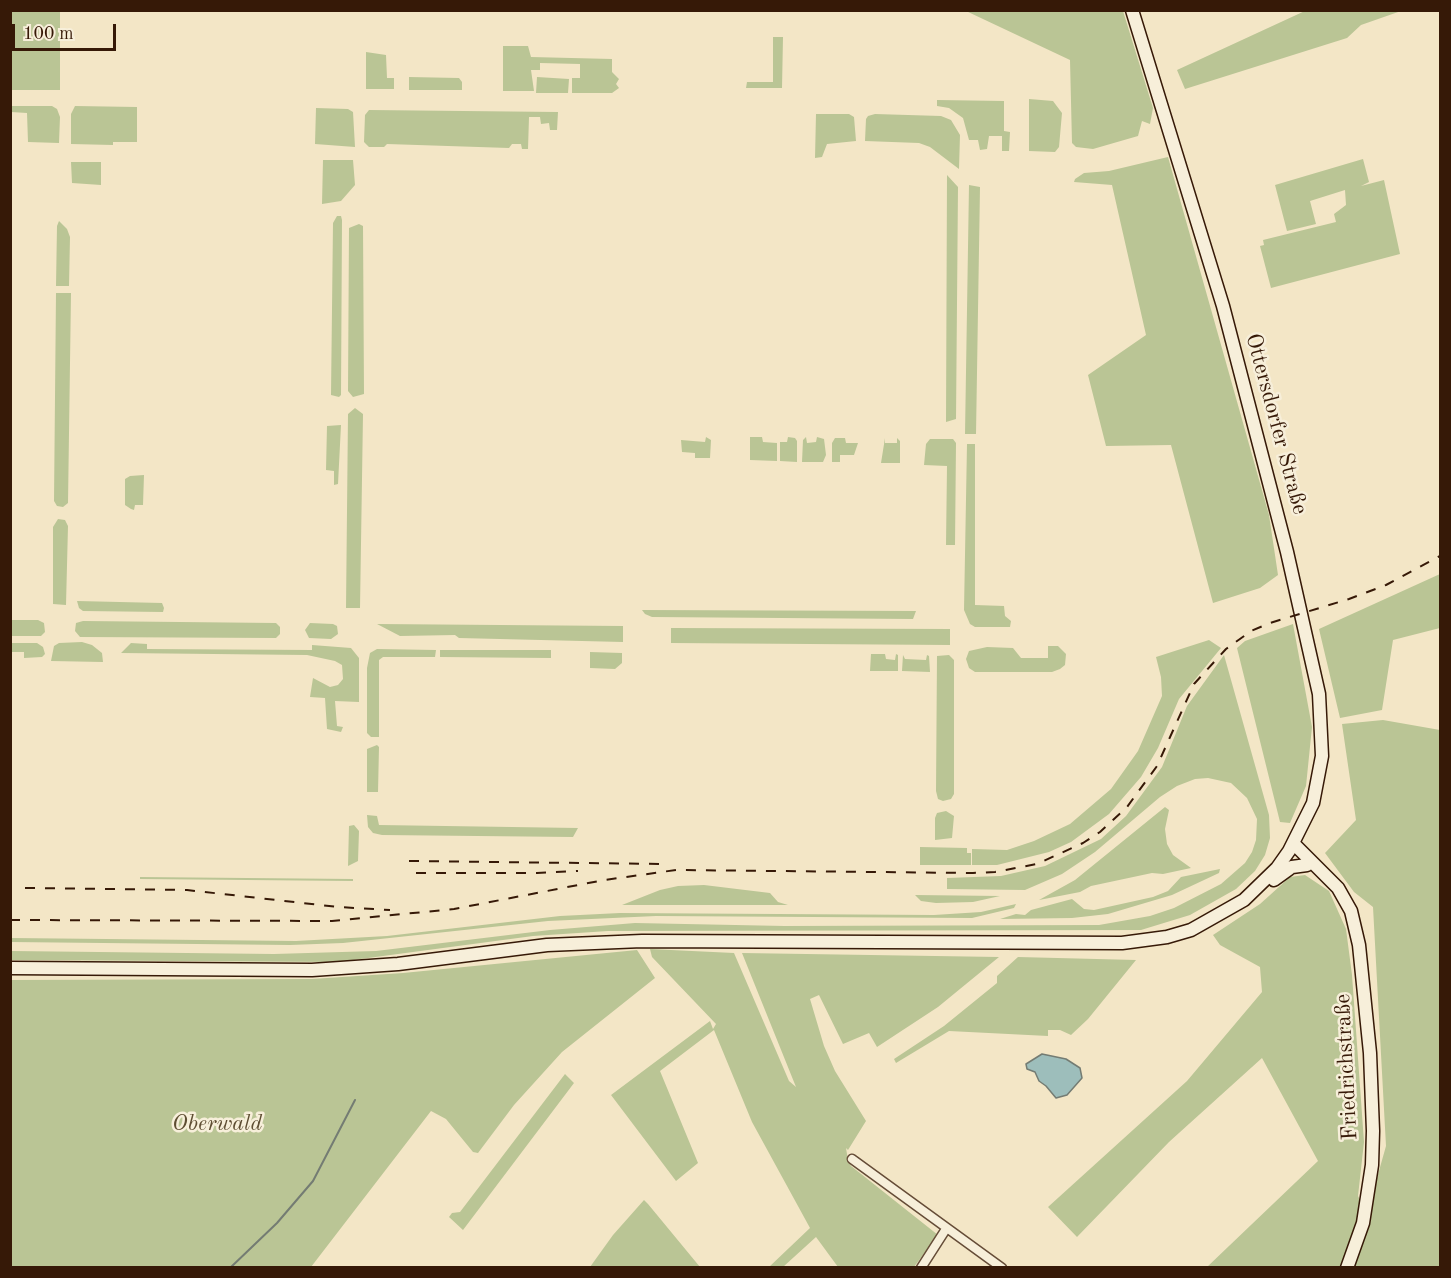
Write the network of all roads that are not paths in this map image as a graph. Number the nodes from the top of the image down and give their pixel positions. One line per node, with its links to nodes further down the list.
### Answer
1 (1132, 10): 2 (street, Ottersdorfer Straße)
2 (1292, 848): 3 (street, Friedrichstraße); 4 (street, Friedrichstraße); 5 (street, Ottersdorfer Straße)
3 (1307, 865): 4 (street, Friedrichstraße); 5 (street)
4 (1322, 872): 11 (street, Friedrichstraße)
5 (1244, 900): 6 (street)
6 (10, 968)
7 (852, 1159): 8 (street)
8 (946, 1229): 9 (street); 10 (street)
9 (921, 1268)
10 (1002, 1268)
11 (1347, 1268)

